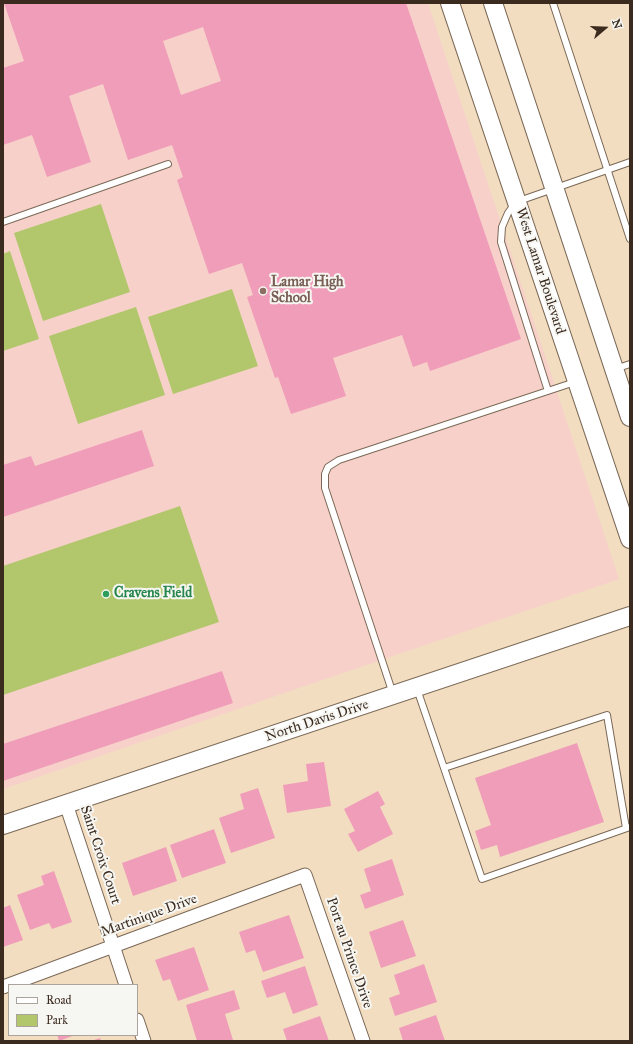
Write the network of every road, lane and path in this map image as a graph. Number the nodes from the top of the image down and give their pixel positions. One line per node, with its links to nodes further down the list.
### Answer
1 (450, 3): 8 (main road, West Lamar Boulevard)
2 (493, 3): 7 (main road)
3 (553, 3): 6 (lane)
4 (630, 162): 6 (lane)
5 (168, 164): 9 (lane)
6 (608, 170): 7 (lane); 10 (lane)
7 (555, 189): 8 (lane); 11 (main road)
8 (516, 202): 12 (main road, West Lamar Boulevard); 13 (lane)
9 (3, 222)
10 (630, 239)
11 (622, 367): 14 (main road)
12 (577, 382): 13 (lane); 15 (main road, West Lamar Boulevard)
13 (548, 391): 18 (lane)
14 (630, 417)
15 (630, 539)
16 (630, 616): 17 (main road, North Davis Drive)
17 (417, 687): 18 (main road, North Davis Drive); 19 (lane)
18 (394, 695): 20 (main road, North Davis Drive)
19 (444, 768): 22 (lane); 22 (lane)
20 (66, 804): 21 (main road, North Davis Drive); 24 (street, Saint Croix Court)
21 (3, 825)
22 (628, 828)
23 (305, 875): 24 (street, Martinique Drive); 29 (street, Port au Prince Drive)
24 (113, 946): 25 (street, Martinique Drive); 26 (street, Saint Croix Court)
25 (11, 984)
26 (126, 984)
27 (138, 1023): 28 (street)
28 (144, 1041)
29 (364, 1041)

